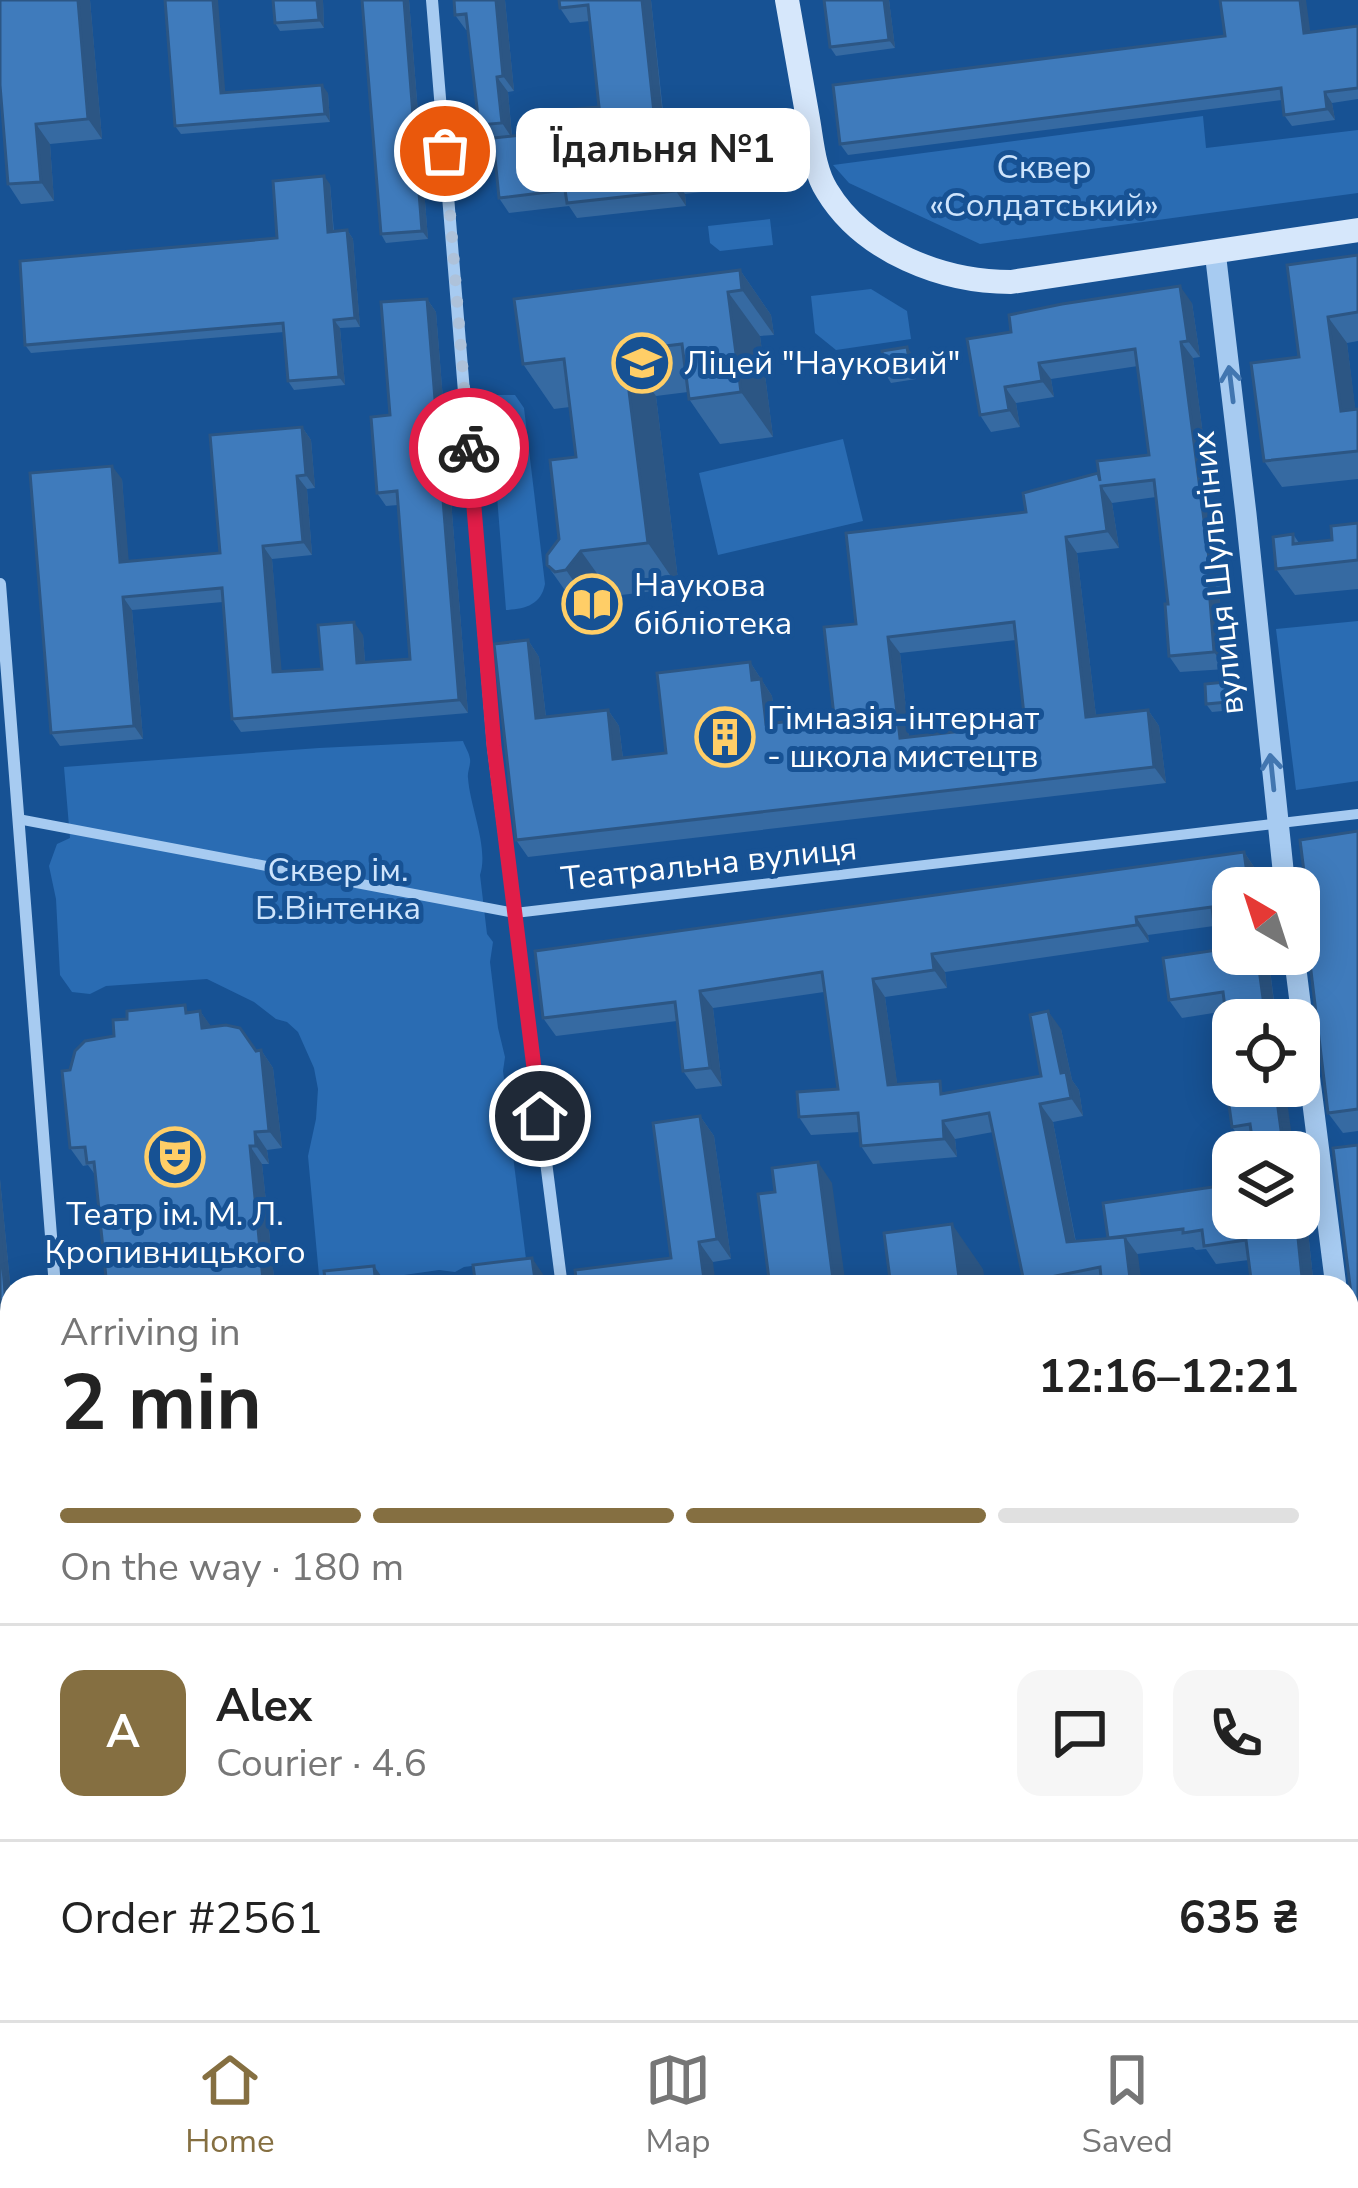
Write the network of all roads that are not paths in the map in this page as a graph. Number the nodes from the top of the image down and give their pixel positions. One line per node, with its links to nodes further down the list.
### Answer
1 (432, 0): 11 (street)
2 (787, 0): 4 (main road)
3 (1358, 230): 4 (main road)
4 (1215, 251): 9 (street, вулиця Шульгіних, one-way to 4)
5 (0, 584): 7 (street)
6 (1358, 814): 9 (street, Театральна вулиця)
7 (18, 819): 8 (street, Театральна вулиця); 11 (street, Театральна вулиця); 13 (street)
8 (0, 821)
9 (1277, 824): 10 (street, вулиця Шульгіних); 11 (street, Театральна вулиця)
10 (1283, 867)
11 (514, 913): 14 (street)
12 (1297, 975): 15 (street)
13 (54, 1275)
14 (560, 1275)
15 (1334, 1275)

